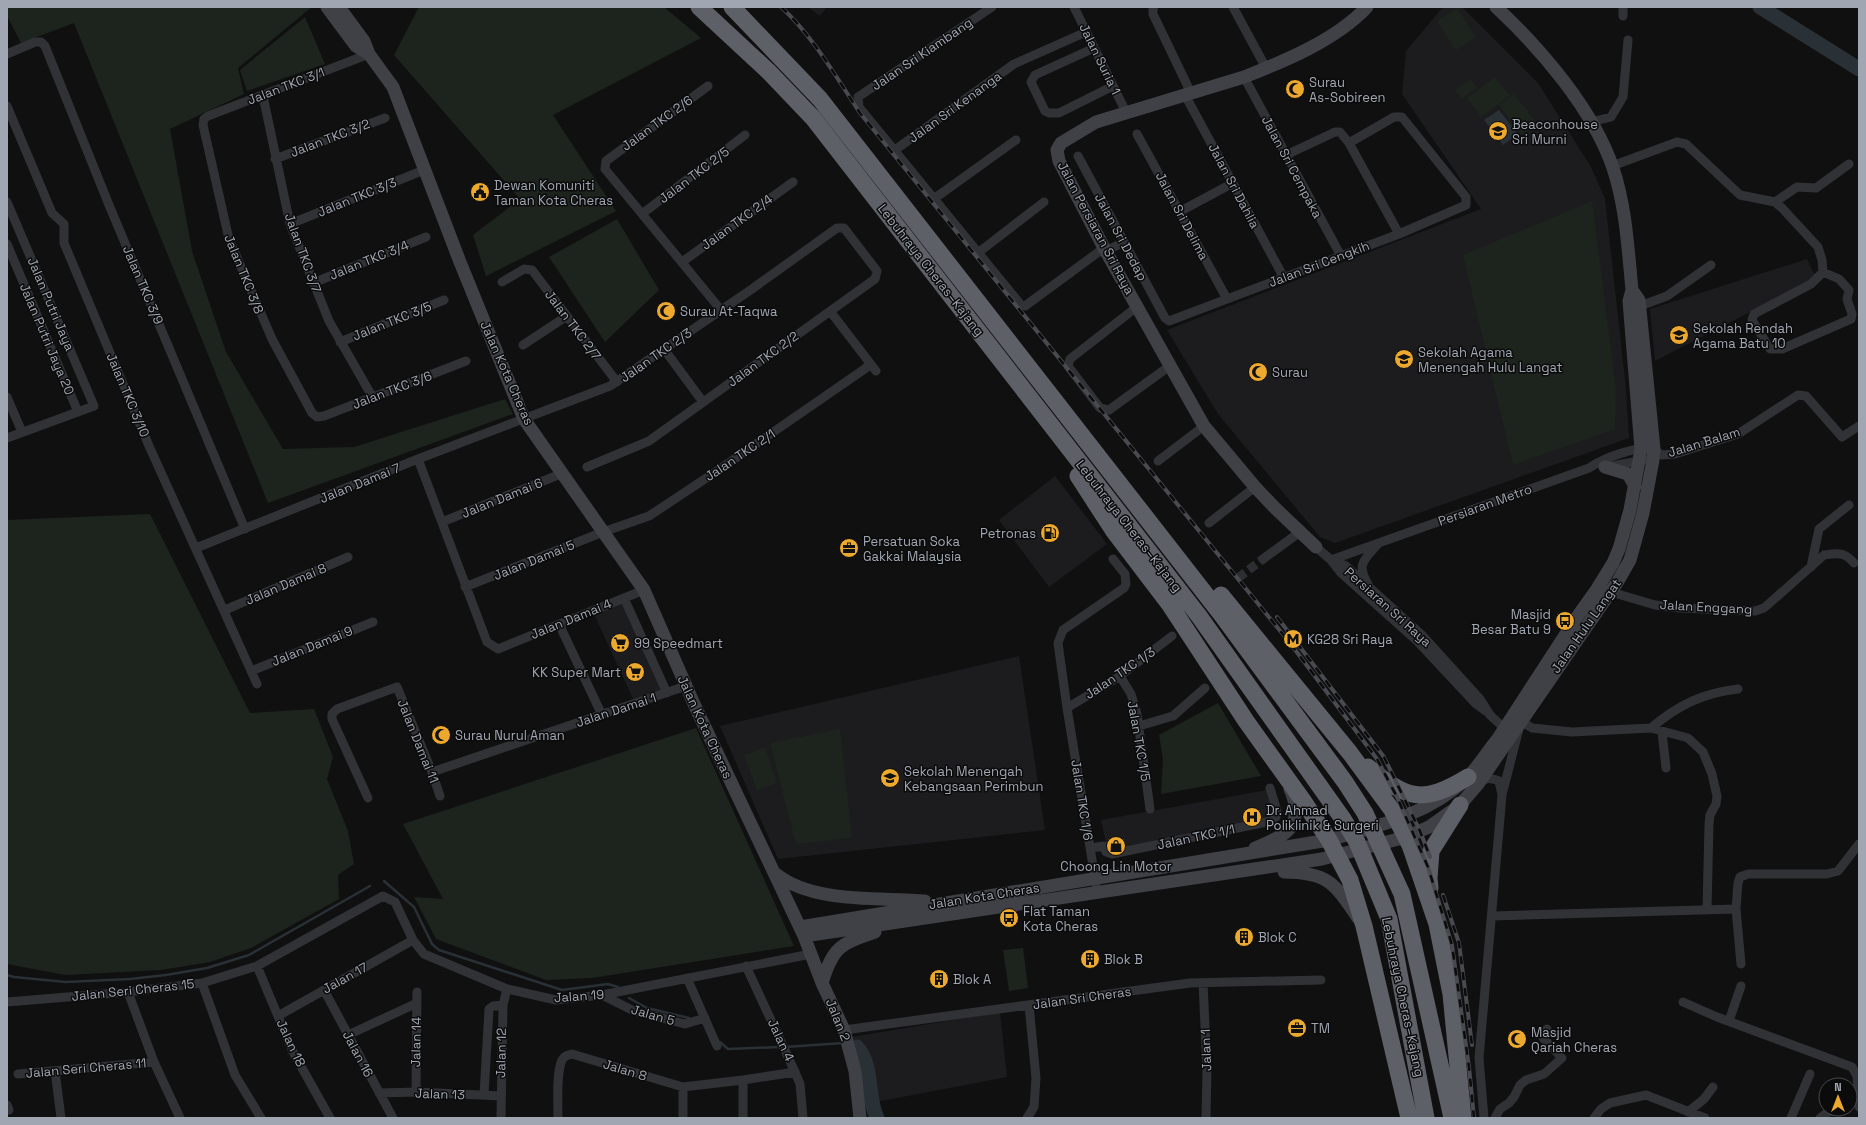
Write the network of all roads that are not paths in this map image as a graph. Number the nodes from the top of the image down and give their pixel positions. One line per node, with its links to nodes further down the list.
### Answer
1 (327, 7): 16 (main road, Jalan Kota Cheras)
2 (339, 7): 16 (main road, Jalan Kota Cheras)
3 (688, 7): 18 (highway)
4 (699, 7): 18 (highway, Lebuhraya Cheras–Kajang)
5 (732, 7): 97 (highway, Lebuhraya Cheras–Kajang)
6 (1074, 7): 12 (street, Jalan Suria 1)
7 (1153, 7): 22 (street, Jalan Sri Dahlia)
8 (1233, 7): 17 (street)
9 (1367, 7): 17 (main road, Jalan Persiaran Sri Raya)
10 (1496, 7): 28 (main road, Jalan Hulu Langat)
11 (989, 8): 33 (street, Jalan Sri Kiambang)
12 (1086, 32): 14 (street, Jalan Suria 1); 33 (street, Jalan Sri Kenanga)
13 (1628, 40): 28 (street)
14 (1094, 48): 21 (street, Jalan Suria 1); 21 (street)
15 (7, 54): 103 (street, Jalan TKC 3/9)
16 (369, 54): 23 (street, Jalan TKC 3/1); 39 (main road, Jalan Kota Cheras)
17 (1266, 68): 19 (main road, Jalan Persiaran Sri Raya)
18 (768, 71): 76 (highway, Lebuhraya Cheras–Kajang)
19 (1244, 77): 22 (main road, Jalan Persiaran Sri Raya); 34 (street, Jalan Sri Cempaka)
20 (708, 86): 47 (street, Jalan TKC 2/6)
21 (1113, 86): 25 (street, Jalan Suria 1)
22 (1188, 94): 25 (main road, Jalan Persiaran Sri Raya); 41 (street, Jalan Sri Dahlia)
23 (263, 96): 27 (street, Jalan TKC 3/1); 36 (street, Jalan TKC 3/7)
24 (7, 106): 108 (street, Jalan TKC 3/10)
25 (1126, 112): 55 (main road, Jalan Persiaran Sri Raya)
26 (385, 118): 36 (street, Jalan TKC 3/2)
27 (204, 119): 84 (street, Jalan TKC 3/8)
28 (1591, 122): 38 (main road, Jalan Hulu Langat)
29 (1137, 134): 46 (street, Jalan Sri Delima)
30 (745, 135): 47 (street, Jalan TKC 2/5)
31 (1016, 140): 42 (street)
32 (1349, 143): 34 (street); 51 (street); 51 (street, Jalan Sri Cengkih)
33 (895, 150): 42 (street)
34 (1286, 155): 57 (street, Jalan Sri Cempaka)
35 (1078, 156): 53 (street, Jalan Sri Dedap)
36 (275, 159): 49 (street, Jalan TKC 3/7)
37 (1849, 164): 45 (street)
38 (1612, 166): 45 (street); 64 (main road, Jalan Hulu Langat)
39 (424, 170): 49 (street, Jalan TKC 3/3); 85 (main road, Jalan Kota Cheras)
40 (793, 182): 58 (street, Jalan TKC 2/4)
41 (1233, 184): 46 (street); 61 (street, Jalan Sri Dahlia)
42 (935, 198): 56 (street)
43 (7, 202): 48 (street, Jalan Putri Jaya)
44 (1044, 202): 56 (street)
45 (1775, 202): 60 (street)
46 (1180, 212): 65 (street, Jalan Sri Delima)
47 (642, 214): 58 (street)
48 (10, 218): 83 (street, Jalan Putri Jaya)
49 (290, 224): 63 (street, Jalan TKC 3/7)
50 (837, 228): 69 (street, Jalan TKC 2/3); 70 (street, Jalan TKC 2/2)
51 (1399, 234): 57 (street, Jalan Sri Cengkih)
52 (426, 237): 63 (street, Jalan TKC 3/4)
53 (1124, 242): 55 (street); 72 (street, Jalan Sri Dedap)
54 (7, 244): 83 (street, Jalan Putri Jaya 20)
55 (1105, 250): 56 (street); 67 (main road, Jalan Persiaran Sri Raya)
56 (979, 252)
57 (1341, 256): 61 (street, Jalan Sri Cengkih)
58 (682, 262): 69 (street)
59 (1711, 264): 68 (street)
60 (1823, 272): 60 (street)
61 (1284, 278): 65 (street, Jalan Sri Cengkih)
62 (502, 282): 71 (street, Jalan TKC 2/7)
63 (313, 283): 73 (street, Jalan TKC 3/7)
64 (1632, 290): 68 (main road, Jalan Hulu Langat); 90 (main road, Jalan Hulu Langat)
65 (1227, 299): 72 (street, Jalan Sri Cengkih)
66 (444, 300): 73 (street, Jalan TKC 3/5)
67 (1138, 306): 78 (main road, Jalan Persiaran Sri Raya); 78 (street)
68 (1640, 306): 90 (main road, Jalan Hulu Langat)
69 (721, 310): 75 (street, Jalan TKC 2/3)
70 (830, 311): 82 (street, Jalan TKC 2/2); 104 (street, Jalan TKC 2/1)
71 (567, 316): 74 (street); 79 (street, Jalan TKC 2/7)
72 (1165, 318)
73 (340, 342): 81 (street, Jalan TKC 3/7)
74 (523, 345)
75 (664, 349): 79 (street, Jalan TKC 2/3); 82 (street)
76 (1001, 360): 142 (highway); 225 (highway, Lebuhraya Cheras–Kajang)
77 (466, 361): 81 (street, Jalan TKC 3/6)
78 (1171, 365): 86 (main road, Jalan Persiaran Sri Raya)
79 (617, 382): 85 (street, Jalan TKC 2/3)
80 (7, 397): 88 (street)
81 (373, 398): 84 (street, Jalan TKC 3/6)
82 (703, 402): 93 (street, Jalan TKC 2/2)
83 (78, 412): 88 (street)
84 (317, 416)
85 (524, 419): 91 (street, Jalan Damai 7); 96 (main road, Jalan Kota Cheras)
86 (1204, 426): 92 (street); 99 (main road, Jalan Persiaran Sri Raya)
87 (1859, 426): 90 (street, Jalan Balam)
88 (22, 432): 89 (street)
89 (7, 438)
90 (1650, 455): 94 (street, Persiaran Metro); 95 (street, Persiaran Metro); 98 (main road, Jalan Hulu Langat); 118 (main road, Jalan Hulu Langat)
91 (418, 459): 101 (street); 103 (street, Jalan Damai 7)
92 (1158, 461)
93 (587, 467)
94 (1605, 467): 95 (street, Persiaran Metro); 98 (main road)
95 (1589, 468): 106 (street, Persiaran Metro)
96 (563, 473): 101 (street, Jalan Damai 6); 104 (main road, Jalan Kota Cheras)
97 (1122, 486): 139 (highway); 226 (highway, Lebuhraya Cheras–Kajang)
98 (1635, 486): 136 (main road, Jalan Hulu Langat)
99 (1255, 488): 102 (street); 105 (main road, Jalan Persiaran Sri Raya)
100 (1849, 505): 114 (street)
101 (442, 522): 115 (street)
102 (1209, 523)
103 (245, 529): 108 (street, Jalan Damai 7)
104 (603, 532): 115 (street, Jalan Damai 5); 116 (main road, Jalan Kota Cheras)
105 (1300, 532): 107 (main road, Jalan Persiaran Sri Raya); 111 (street)
106 (1380, 542): 112 (street, Persiaran Metro); 117 (street, Persiaran Metro)
107 (1316, 547): 112 (street, Jalan Persiaran Sri Raya)
108 (196, 548): 120 (street, Jalan TKC 3/10)
109 (348, 557): 120 (street, Jalan Damai 8)
110 (1113, 559): 131 (street, Jalan TKC 1/6)
111 (1263, 559)
112 (1331, 560): 117 (street, Persiaran Sri Raya); 133 (street, Persiaran Sri Raya)
113 (1854, 563): 114 (street, Jalan Enggang)
114 (1811, 567): 118 (street, Jalan Enggang)
115 (465, 587): 122 (street, Jalan Damai 4)
116 (644, 590): 119 (street, Jalan Damai 4); 127 (main road, Jalan Kota Cheras)
117 (1372, 591): 133 (street, Persiaran Sri Raya)
118 (1611, 592): 134 (main road, Jalan Hulu Langat)
119 (624, 598): 122 (street, Jalan Damai 4); 130 (street)
120 (225, 610): 124 (street, Jalan TKC 3/10)
121 (373, 622): 124 (street, Jalan Damai 9)
122 (559, 624): 132 (street)
123 (1172, 636): 125 (street, Jalan TKC 1/3)
124 (251, 671): 126 (street, Jalan TKC 3/10)
125 (1120, 676): 131 (street, Jalan TKC 1/3); 135 (street, Jalan TKC 1/5)
126 (257, 684)
127 (686, 686): 130 (street, Jalan Damai 1); 157 (main road, Jalan Kota Cheras)
128 (1205, 688): 135 (street)
129 (1738, 689): 137 (street)
130 (667, 693): 132 (street, Jalan Damai 1)
131 (1067, 708): 154 (street, Jalan TKC 1/6)
132 (602, 715): 141 (street, Jalan Damai 1)
133 (1490, 715): 136 (street, Persiaran Sri Raya)
134 (1521, 721): 137 (street); 143 (main road, Jalan Hulu Langat); 145 (street)
135 (1139, 726): 149 (street, Jalan TKC 1/5)
136 (1504, 728): 143 (main road, Jalan Hulu Langat)
137 (1651, 728): 138 (street)
138 (1662, 732): 140 (street); 163 (street)
139 (1350, 753): 143 (highway); 150 (highway)
140 (1666, 768)
141 (432, 772): 146 (street, Jalan Damai 11); 147 (street, Jalan Damai 11)
142 (1285, 776): 152 (highway); 155 (main road)
143 (1473, 781): 145 (street); 148 (main road, Jalan Hulu Langat); 150 (main road, Jalan Hulu Langat)
144 (1270, 788): 154 (street, Jalan TKC 1/1)
145 (1502, 795): 164 (street)
146 (440, 796)
147 (368, 798)
148 (1460, 805): 151 (main road, Jalan Hulu Langat); 166 (highway)
149 (1150, 809)
150 (1397, 820): 151 (highway); 152 (main road, Jalan Hulu Langat)
151 (1406, 837): 156 (main road, Jalan Hulu Langat); 166 (highway)
152 (1329, 840): 155 (main road, Jalan Kota Cheras); 156 (highway)
153 (1859, 844): 162 (street)
154 (1090, 848): 159 (street, Jalan TKC 1/6)
155 (1235, 857): 159 (main road, Jalan Kota Cheras)
156 (1329, 857): 158 (main road, Jalan Kota Cheras); 167 (highway)
157 (773, 872): 161 (main road); 168 (main road, Jalan Kota Cheras)
158 (1239, 872): 160 (main road, Jalan Kota Cheras); 167 (main road)
159 (1095, 878): 160 (street, Jalan TKC 1/6); 161 (main road, Jalan Kota Cheras)
160 (1097, 893): 165 (main road, Jalan Kota Cheras)
161 (944, 903): 168 (main road, Jalan Kota Cheras)
162 (1736, 909): 163 (street); 171 (street)
163 (1707, 910): 164 (street)
164 (1493, 916): 228 (street)
165 (910, 921): 168 (main road, Jalan Kota Cheras); 177 (main road)
166 (1437, 924): 227 (highway)
167 (1364, 926): 224 (highway)
168 (802, 932): 170 (main road, Jalan 2)
169 (413, 940): 172 (street, Jalan 19); 180 (street, Jalan 19); 181 (street, Jalan 17)
170 (811, 954): 173 (street, Jalan 19); 177 (main road, Jalan 2)
171 (1741, 964)
172 (257, 966): 176 (street, Jalan Seri Cheras 15); 190 (street, Jalan 18)
173 (746, 966): 174 (street, Jalan 19); 199 (street, Jalan 4)
174 (687, 978): 184 (street, Jalan 19); 191 (street)
175 (1321, 980): 178 (street, Jalan Sri Cheras)
176 (202, 983): 182 (street, Jalan Seri Cheras 15); 213 (street)
177 (822, 983): 194 (main road, Jalan 2)
178 (1203, 983): 189 (street, Jalan Sri Cheras); 223 (street, Jalan 1)
179 (1741, 986): 192 (street)
180 (507, 989): 184 (street, Jalan 19); 188 (street, Jalan 12)
181 (324, 990): 190 (street, Jalan 17); 195 (street, Jalan 16)
182 (128, 992): 185 (street, Jalan Seri Cheras 15); 197 (street)
183 (417, 992): 187 (street, Jalan 14)
184 (602, 995): 191 (street, Jalan 5)
185 (7, 1002)
186 (1683, 1002): 192 (street)
187 (417, 1003): 195 (street); 205 (street, Jalan 14)
188 (503, 1005): 207 (street); 208 (street, Jalan 12)
189 (1029, 1005): 194 (street, Jalan Sri Cheras); 222 (street)
190 (278, 1016): 214 (street, Jalan 18)
191 (705, 1018): 196 (street)
192 (1729, 1021): 209 (street)
193 (1546, 1029): 229 (street)
194 (844, 1030): 221 (main road, Jalan 2)
195 (348, 1034): 206 (street, Jalan 16)
196 (718, 1046)
197 (154, 1062): 198 (street, Jalan Seri Cheras 11); 212 (street)
198 (55, 1071): 200 (street, Jalan Seri Cheras 11); 211 (street)
199 (795, 1072): 202 (street, Jalan 8); 220 (street, Jalan 4)
200 (18, 1074)
201 (1810, 1074): 232 (street)
202 (743, 1080): 203 (street, Jalan 8); 219 (street)
203 (683, 1087): 217 (street, Jalan 8); 218 (street)
204 (1713, 1087): 210 (street)
205 (416, 1092): 206 (street, Jalan 13); 207 (street, Jalan 13)
206 (379, 1093): 215 (street, Jalan 16)
207 (484, 1095): 208 (street, Jalan 13)
208 (501, 1096): 216 (street, Jalan 12)
209 (1859, 1107)
210 (1688, 1112): 230 (street); 231 (street)
211 (61, 1118)
212 (180, 1118)
213 (261, 1118)
214 (330, 1118)
215 (393, 1118)
216 (501, 1118)
217 (558, 1118)
218 (683, 1118)
219 (743, 1118)
220 (803, 1118)
221 (860, 1118)
222 (1027, 1118)
223 (1206, 1118)
224 (1409, 1118)
225 (1426, 1118)
226 (1452, 1118)
227 (1463, 1118)
228 (1484, 1118)
229 (1495, 1118)
230 (1594, 1118)
231 (1705, 1118)
232 (1791, 1118)

